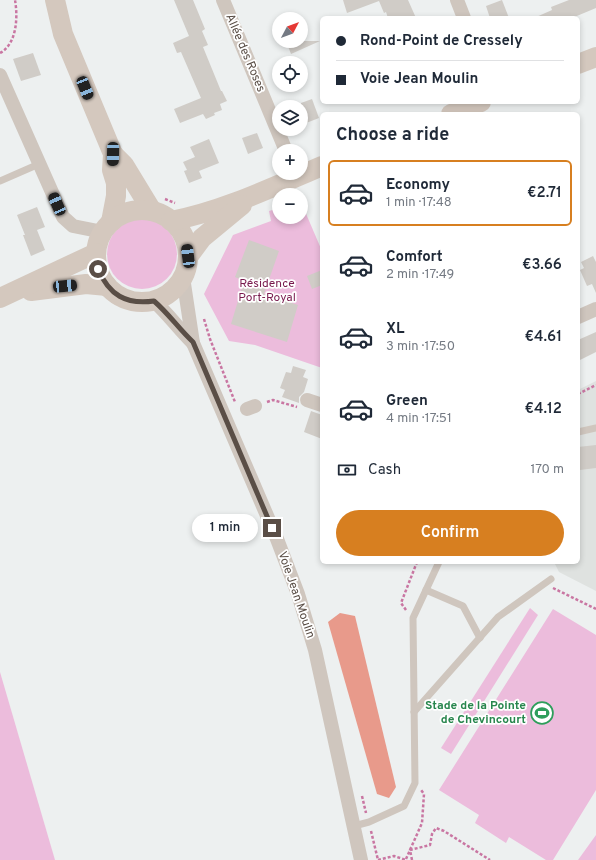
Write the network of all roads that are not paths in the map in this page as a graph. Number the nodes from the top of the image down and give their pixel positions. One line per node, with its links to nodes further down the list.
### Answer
1 (55, 0): 11 (main road)
2 (223, 0): 10 (street, Allée des Roses)
3 (457, 0): 4 (street)
4 (463, 16)
5 (596, 57): 6 (main road)
6 (580, 63)
7 (0, 74): 12 (street)
8 (476, 104): 9 (main road)
9 (456, 112)
10 (283, 144)
11 (113, 154): 18 (main road); 20 (main road)
12 (39, 164): 16 (lane); 20 (street)
13 (320, 167): 14 (main road)
14 (308, 171)
15 (285, 180): 17 (main road)
16 (0, 181)
17 (254, 194): 19 (main road); 22 (main road)
18 (152, 212): 19 (main road); 20 (main road)
19 (171, 221): 22 (main road)
20 (107, 227): 21 (main road)
21 (96, 253): 24 (main road); 25 (main road)
22 (188, 256): 23 (main road)
23 (183, 278): 26 (main road); 29 (street, Voie Jean Moulin)
24 (107, 286): 25 (main road); 26 (main road)
25 (6, 296)
26 (154, 301): 29 (street, Voie Jean Moulin)
27 (596, 309): 28 (street)
28 (580, 316)
29 (193, 342): 39 (street, Voie Jean Moulin)
30 (307, 400): 31 (street)
31 (320, 404)
32 (596, 428): 33 (lane)
33 (580, 431)
34 (438, 564): 36 (lane)
35 (551, 579): 37 (lane)
36 (426, 590): 37 (lane); 38 (lane)
37 (480, 638): 38 (lane)
38 (414, 712): 39 (lane)
39 (354, 826): 40 (street, Voie Jean Moulin)
40 (361, 860)

